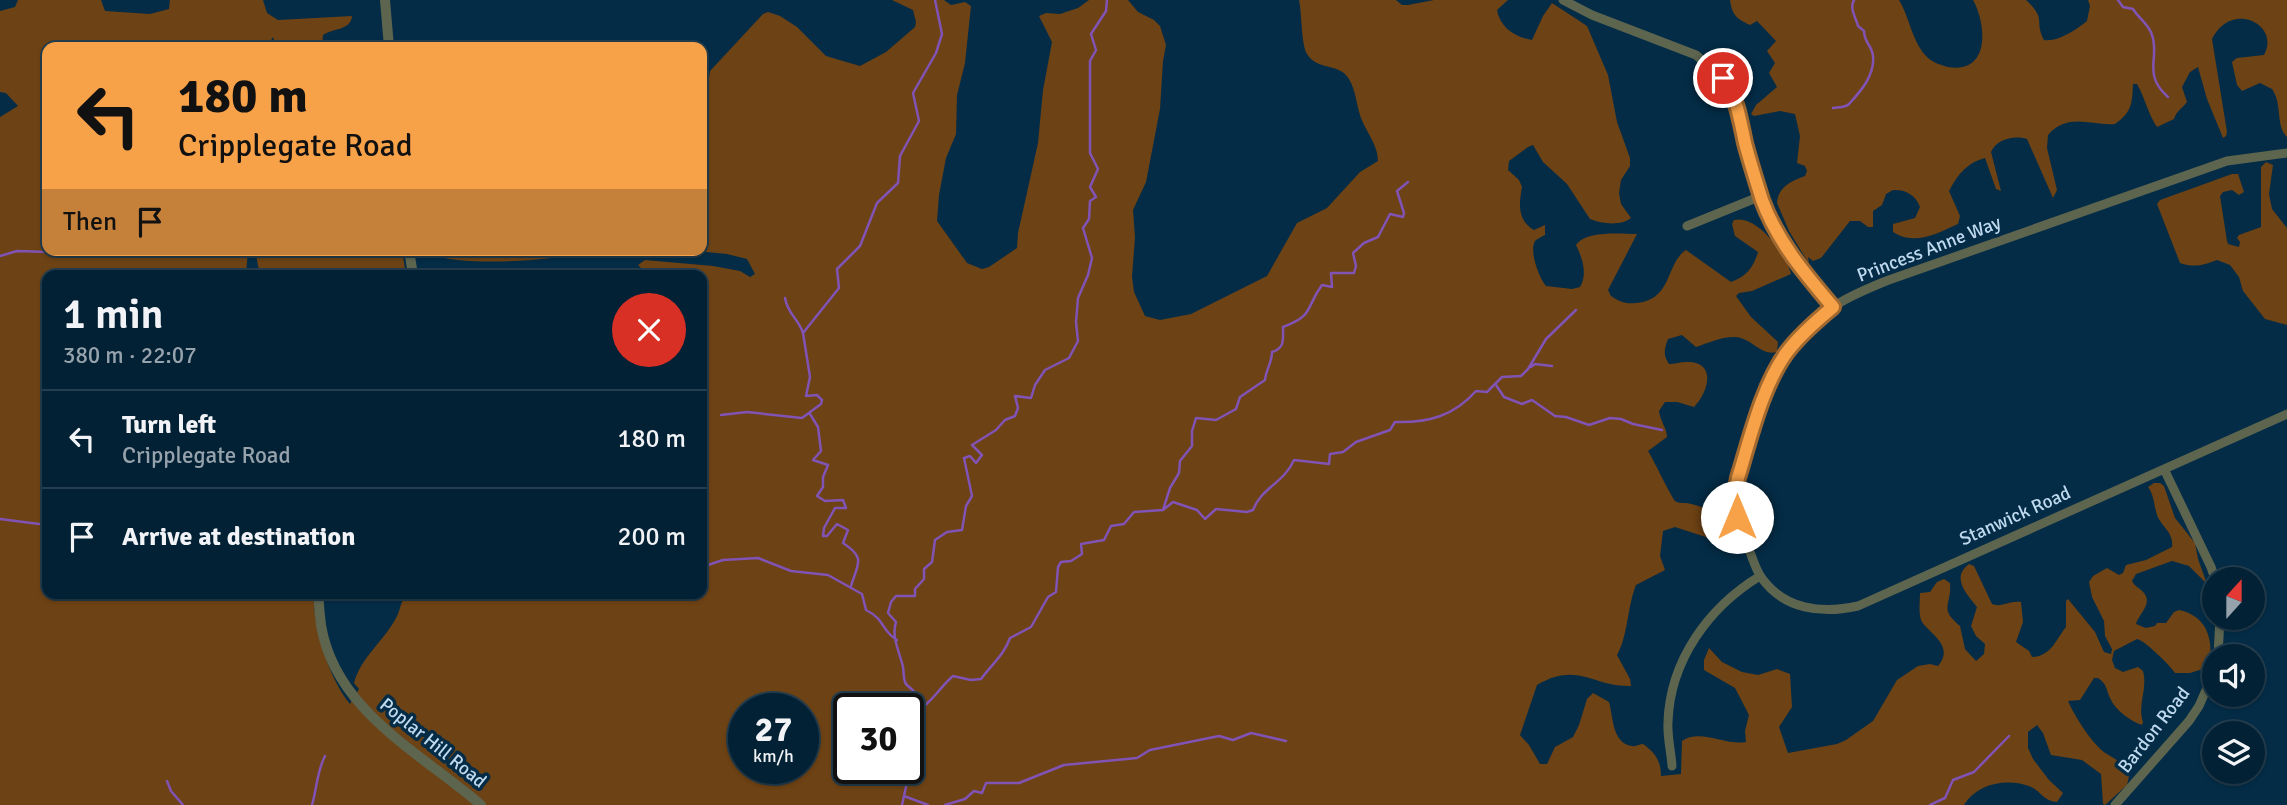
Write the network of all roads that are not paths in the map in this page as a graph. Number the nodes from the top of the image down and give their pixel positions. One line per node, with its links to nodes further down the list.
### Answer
1 (385, 0): 3 (street)
2 (1563, 0): 5 (street)
3 (389, 42)
4 (2287, 153): 7 (street, Princess Anne Way)
5 (1761, 196): 6 (street); 7 (street)
6 (1687, 226)
7 (1833, 307): 11 (street, Princess Anne Way)
8 (2287, 414): 9 (street, Stanwick Road)
9 (2165, 471): 10 (street); 11 (street, Stanwick Road)
10 (2211, 567)
11 (1760, 576): 14 (street)
12 (319, 599): 15 (street, Poplar Hill Road)
13 (2202, 699): 16 (street, Bardon Road)
14 (1672, 766)
15 (481, 805)
16 (2115, 805)

